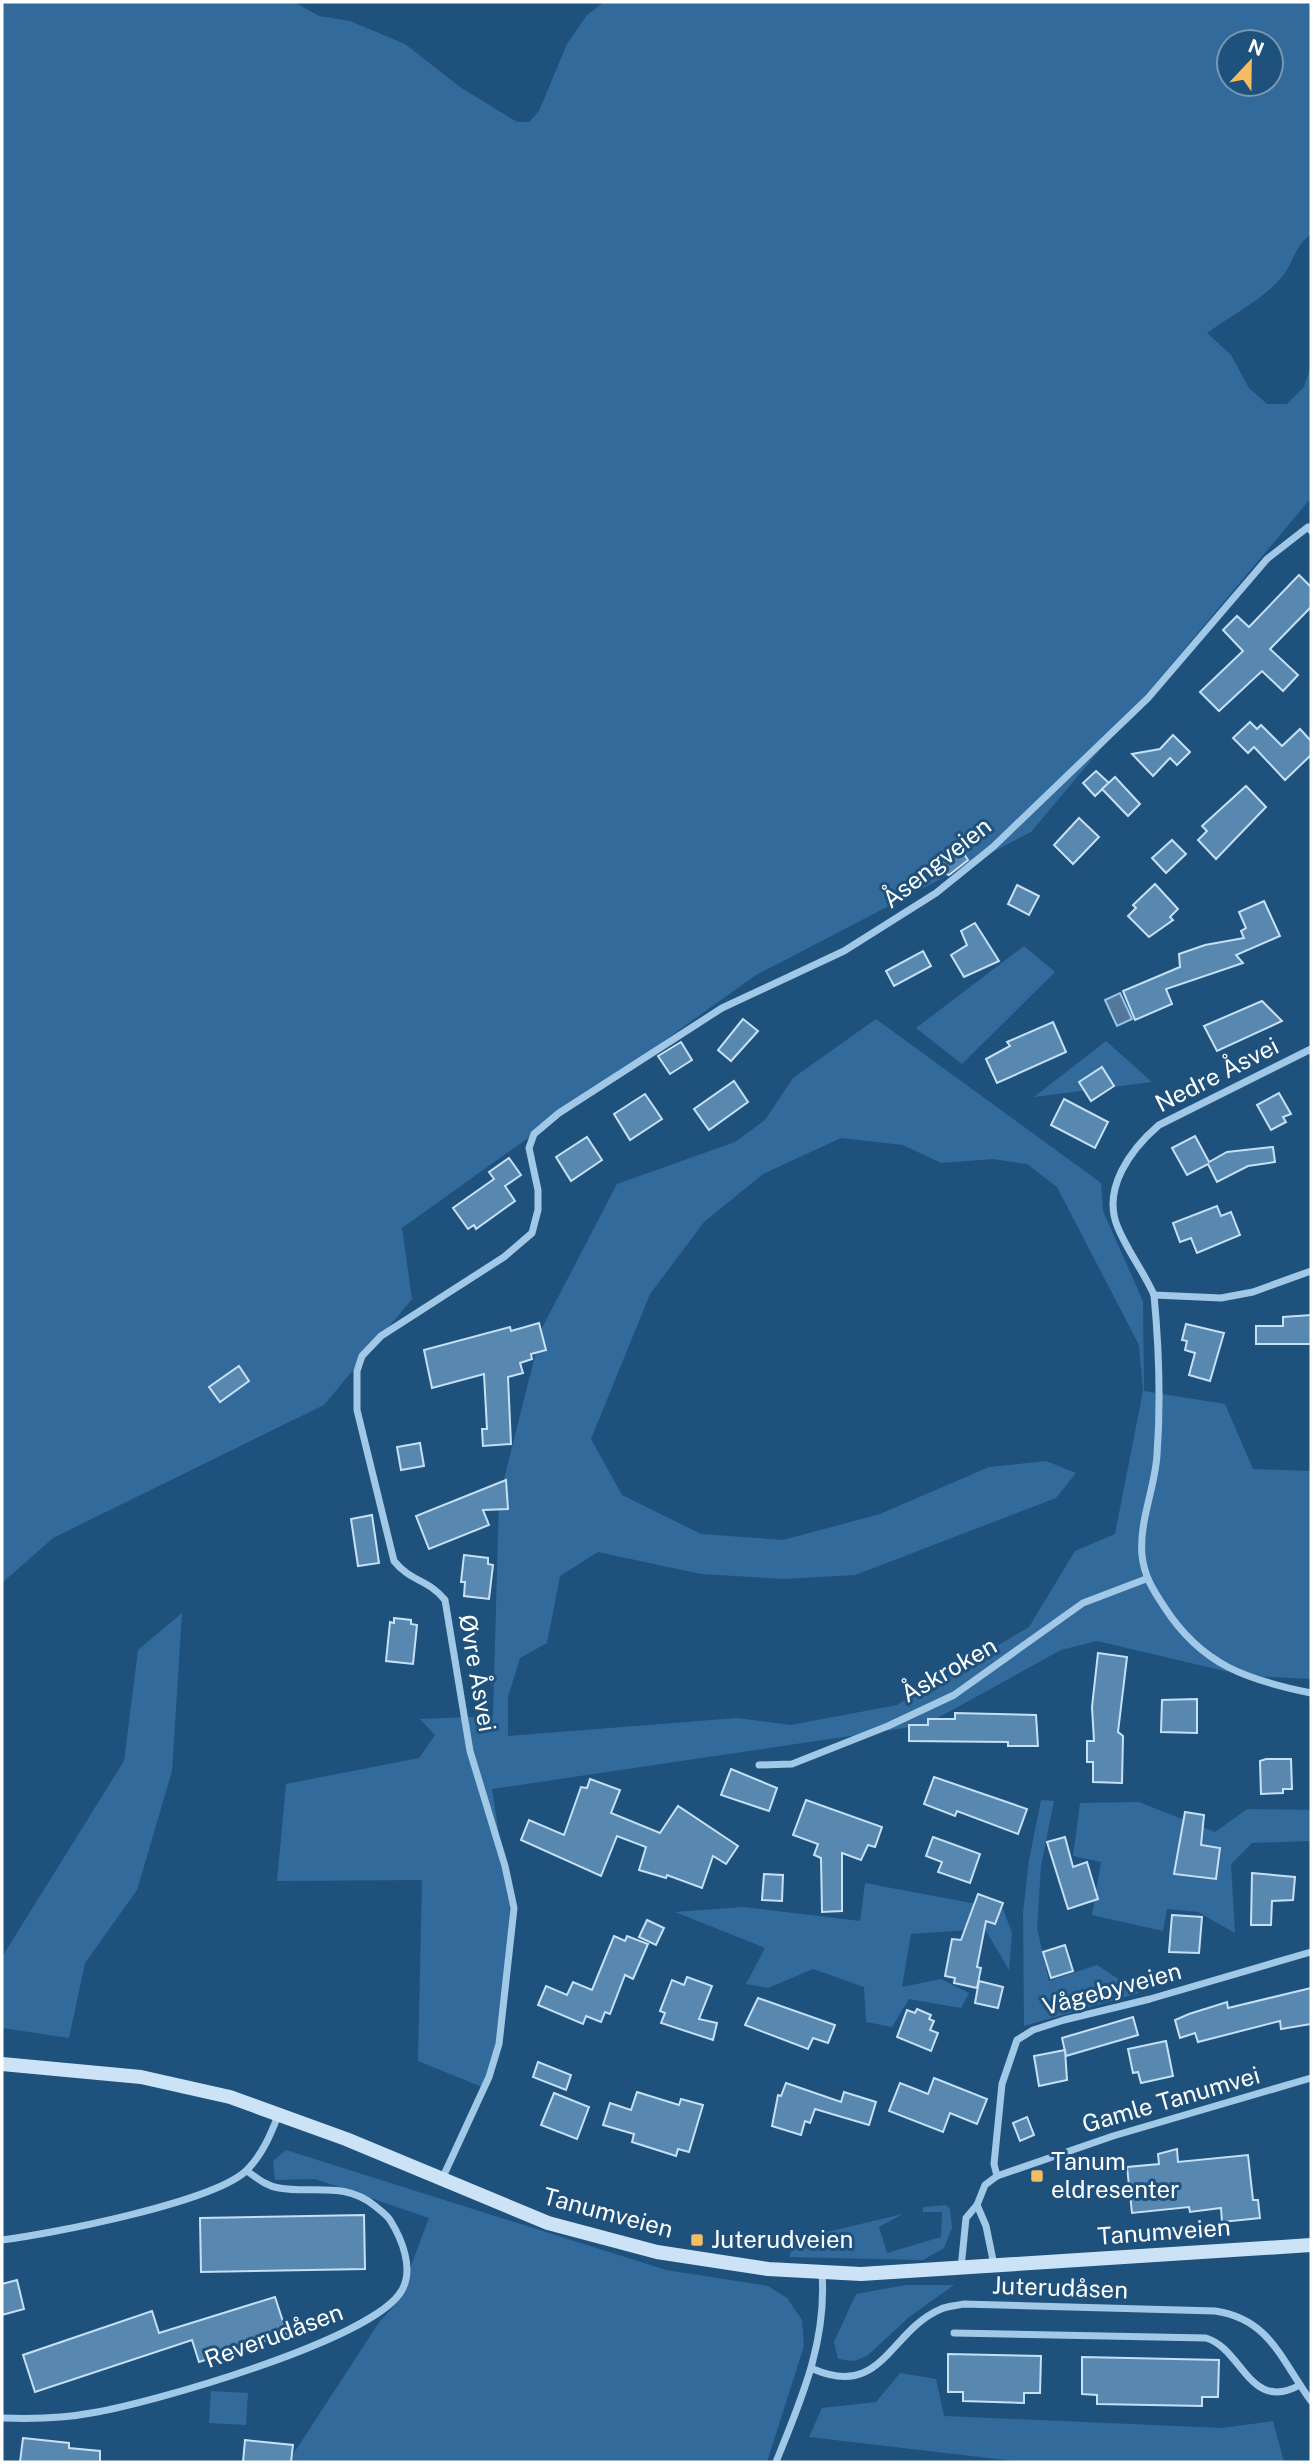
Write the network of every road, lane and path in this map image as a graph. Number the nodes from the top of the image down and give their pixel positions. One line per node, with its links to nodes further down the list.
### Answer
1 (1310, 529): 3 (street, Åsengveien)
2 (1311, 1049): 5 (street, Nedre Åsvei)
3 (528, 1148): 15 (street, Øvre Åsvei)
4 (1311, 1271): 5 (street)
5 (1154, 1295): 6 (street)
6 (1146, 1579): 7 (street); 8 (street, Åskroken)
7 (1311, 1693)
8 (759, 1765)
9 (1311, 1952): 14 (street, Vågebyveien)
10 (2, 2064): 12 (main road, Tanumveien)
11 (1311, 2078): 14 (street, Gamle Tanumvei)
12 (279, 2113): 13 (street); 15 (main road, Tanumveien)
13 (247, 2171): 17 (street); 26 (street, Reverudåsen)
14 (998, 2176): 16 (street)
15 (442, 2181): 21 (main road, Tanumveien)
16 (978, 2205): 19 (street); 20 (street)
17 (2, 2241)
18 (1311, 2245): 19 (main road, Tanumveien)
19 (994, 2266): 20 (main road, Tanumveien)
20 (961, 2269): 21 (main road, Tanumveien)
21 (822, 2273): 23 (street)
22 (954, 2333): 24 (street, Juterudåsen)
23 (813, 2369): 24 (street, Juterudåsen); 27 (street)
24 (1300, 2385): 25 (street, Juterudåsen)
25 (1311, 2401)
26 (2, 2418)
27 (776, 2462)

